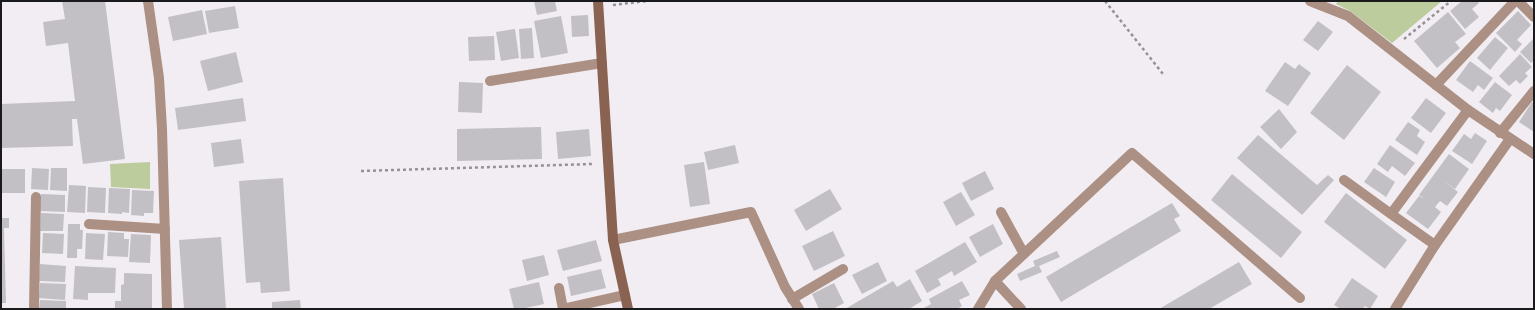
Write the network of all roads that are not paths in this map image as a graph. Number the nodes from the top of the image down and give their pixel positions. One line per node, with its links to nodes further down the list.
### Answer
1 (148, 1): 19 (street)
2 (1310, 1): 8 (street)
3 (1517, 1): 5 (street); 8 (street)
4 (598, 4): 6 (street)
5 (1534, 16)
6 (602, 63): 7 (street); 20 (street)
7 (490, 81)
8 (1436, 85): 10 (street)
9 (1534, 91): 11 (street)
10 (1468, 110): 11 (street); 17 (street)
11 (1500, 133): 12 (street)
12 (1510, 140): 13 (street); 21 (street)
13 (1534, 154)
14 (1344, 180): 17 (street)
15 (36, 197): 29 (street)
16 (1001, 212): 22 (street)
17 (1391, 214): 21 (street)
18 (89, 224): 19 (street)
19 (165, 228): 30 (street)
20 (613, 240): 26 (street); 28 (street)
21 (1435, 245): 35 (street)
22 (1024, 254): 24 (street); 27 (street)
23 (843, 269): 28 (street)
24 (995, 281): 33 (street); 34 (street)
25 (559, 288): 26 (street)
26 (625, 295): 31 (street)
27 (1300, 298)
28 (792, 299): 32 (street)
29 (34, 309)
30 (167, 309)
31 (628, 309)
32 (799, 309)
33 (978, 309)
34 (1020, 309)
35 (1395, 309)

